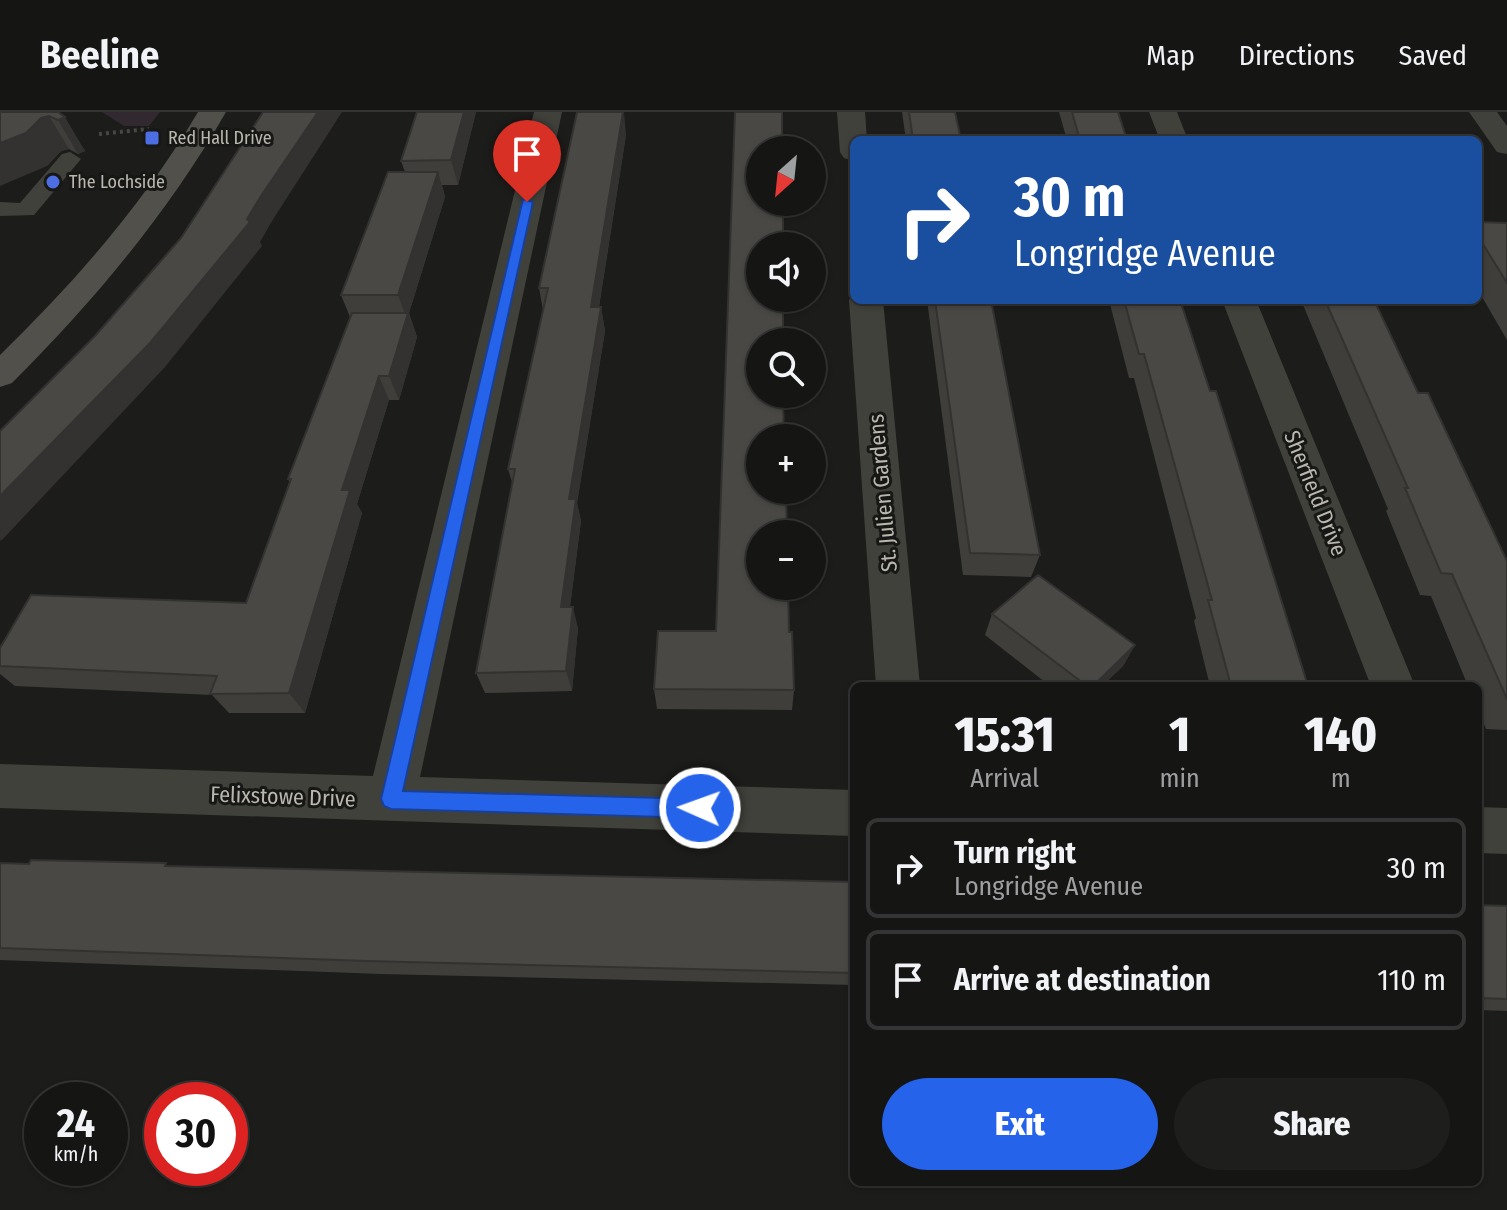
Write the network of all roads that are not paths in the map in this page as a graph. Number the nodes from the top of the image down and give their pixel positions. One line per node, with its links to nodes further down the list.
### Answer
1 (548, 112): 17 (street)
2 (851, 112): 6 (street)
3 (1163, 112): 7 (street)
4 (1483, 112): 8 (street)
5 (207, 121): 13 (street)
6 (853, 136)
7 (1172, 136)
8 (1507, 146)
9 (70, 159): 10 (lane)
10 (0, 209)
11 (866, 304): 14 (street, St. Julien Gardens)
12 (1241, 304): 15 (street, Sherfield Drive)
13 (0, 375)
14 (898, 682)
15 (1391, 682)
16 (0, 786): 17 (street, Felixstowe Drive)
17 (391, 799): 18 (street, Felixstowe Drive)
18 (850, 813)
19 (1482, 830): 20 (street)
20 (1507, 831)

